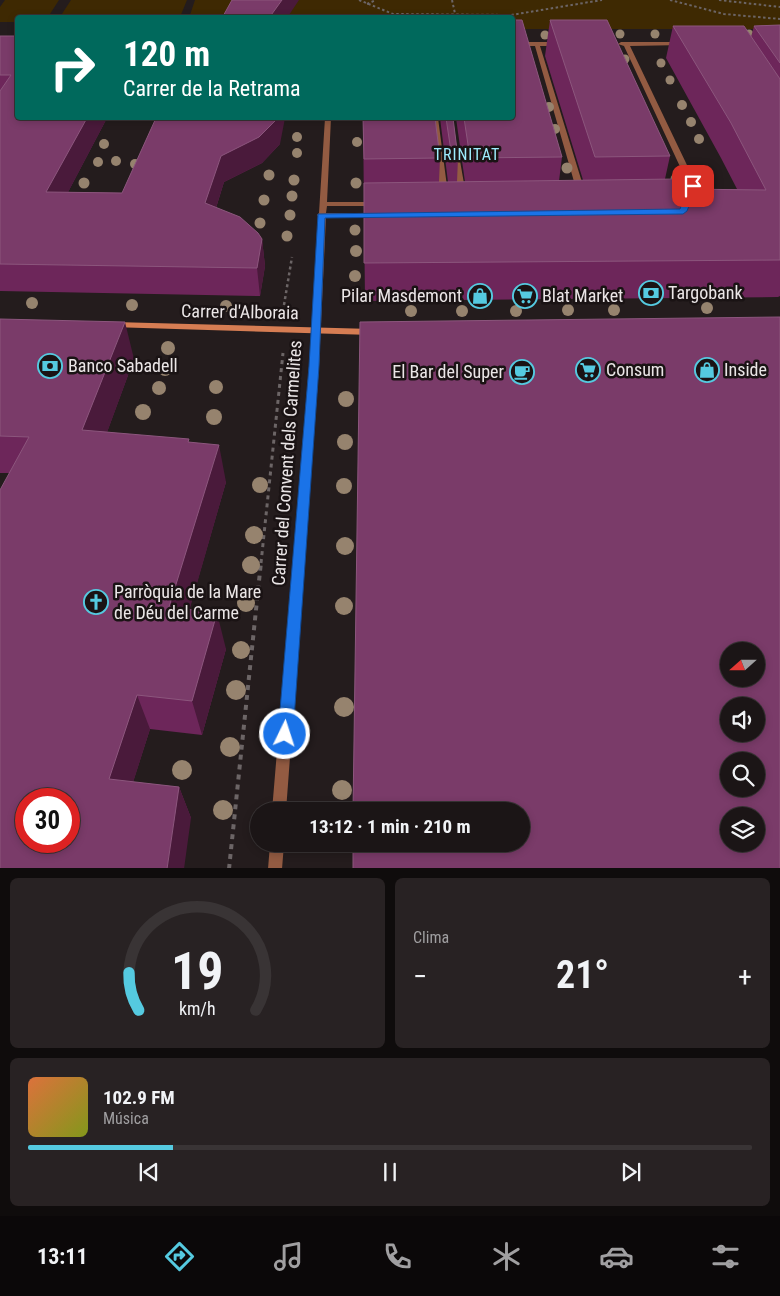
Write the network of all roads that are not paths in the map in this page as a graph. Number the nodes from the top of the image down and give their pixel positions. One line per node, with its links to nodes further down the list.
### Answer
1 (538, 44): 2 (street); 6 (street); 12 (street)
2 (567, 44)
3 (616, 44): 4 (street)
4 (626, 44): 5 (street); 11 (street)
5 (694, 44)
6 (518, 46)
7 (328, 120): 16 (street, Carrer del Convent dels Carmelites)
8 (436, 120): 13 (street)
9 (455, 145): 14 (street)
10 (679, 201): 11 (street)
11 (688, 201): 17 (street)
12 (583, 202)
13 (445, 203)
14 (454, 203)
15 (390, 204): 16 (street)
16 (322, 210): 18 (street); 20 (street, Carrer del Convent dels Carmelites)
17 (683, 211)
18 (390, 215)
19 (106, 325): 20 (street, Carrer d'Alboraia)
20 (316, 330): 21 (street, Carrer d'Alboraia); 22 (street, Carrer del Convent dels Carmelites)
21 (384, 333)
22 (280, 802)
23 (276, 852): 24 (street)
24 (275, 868)

